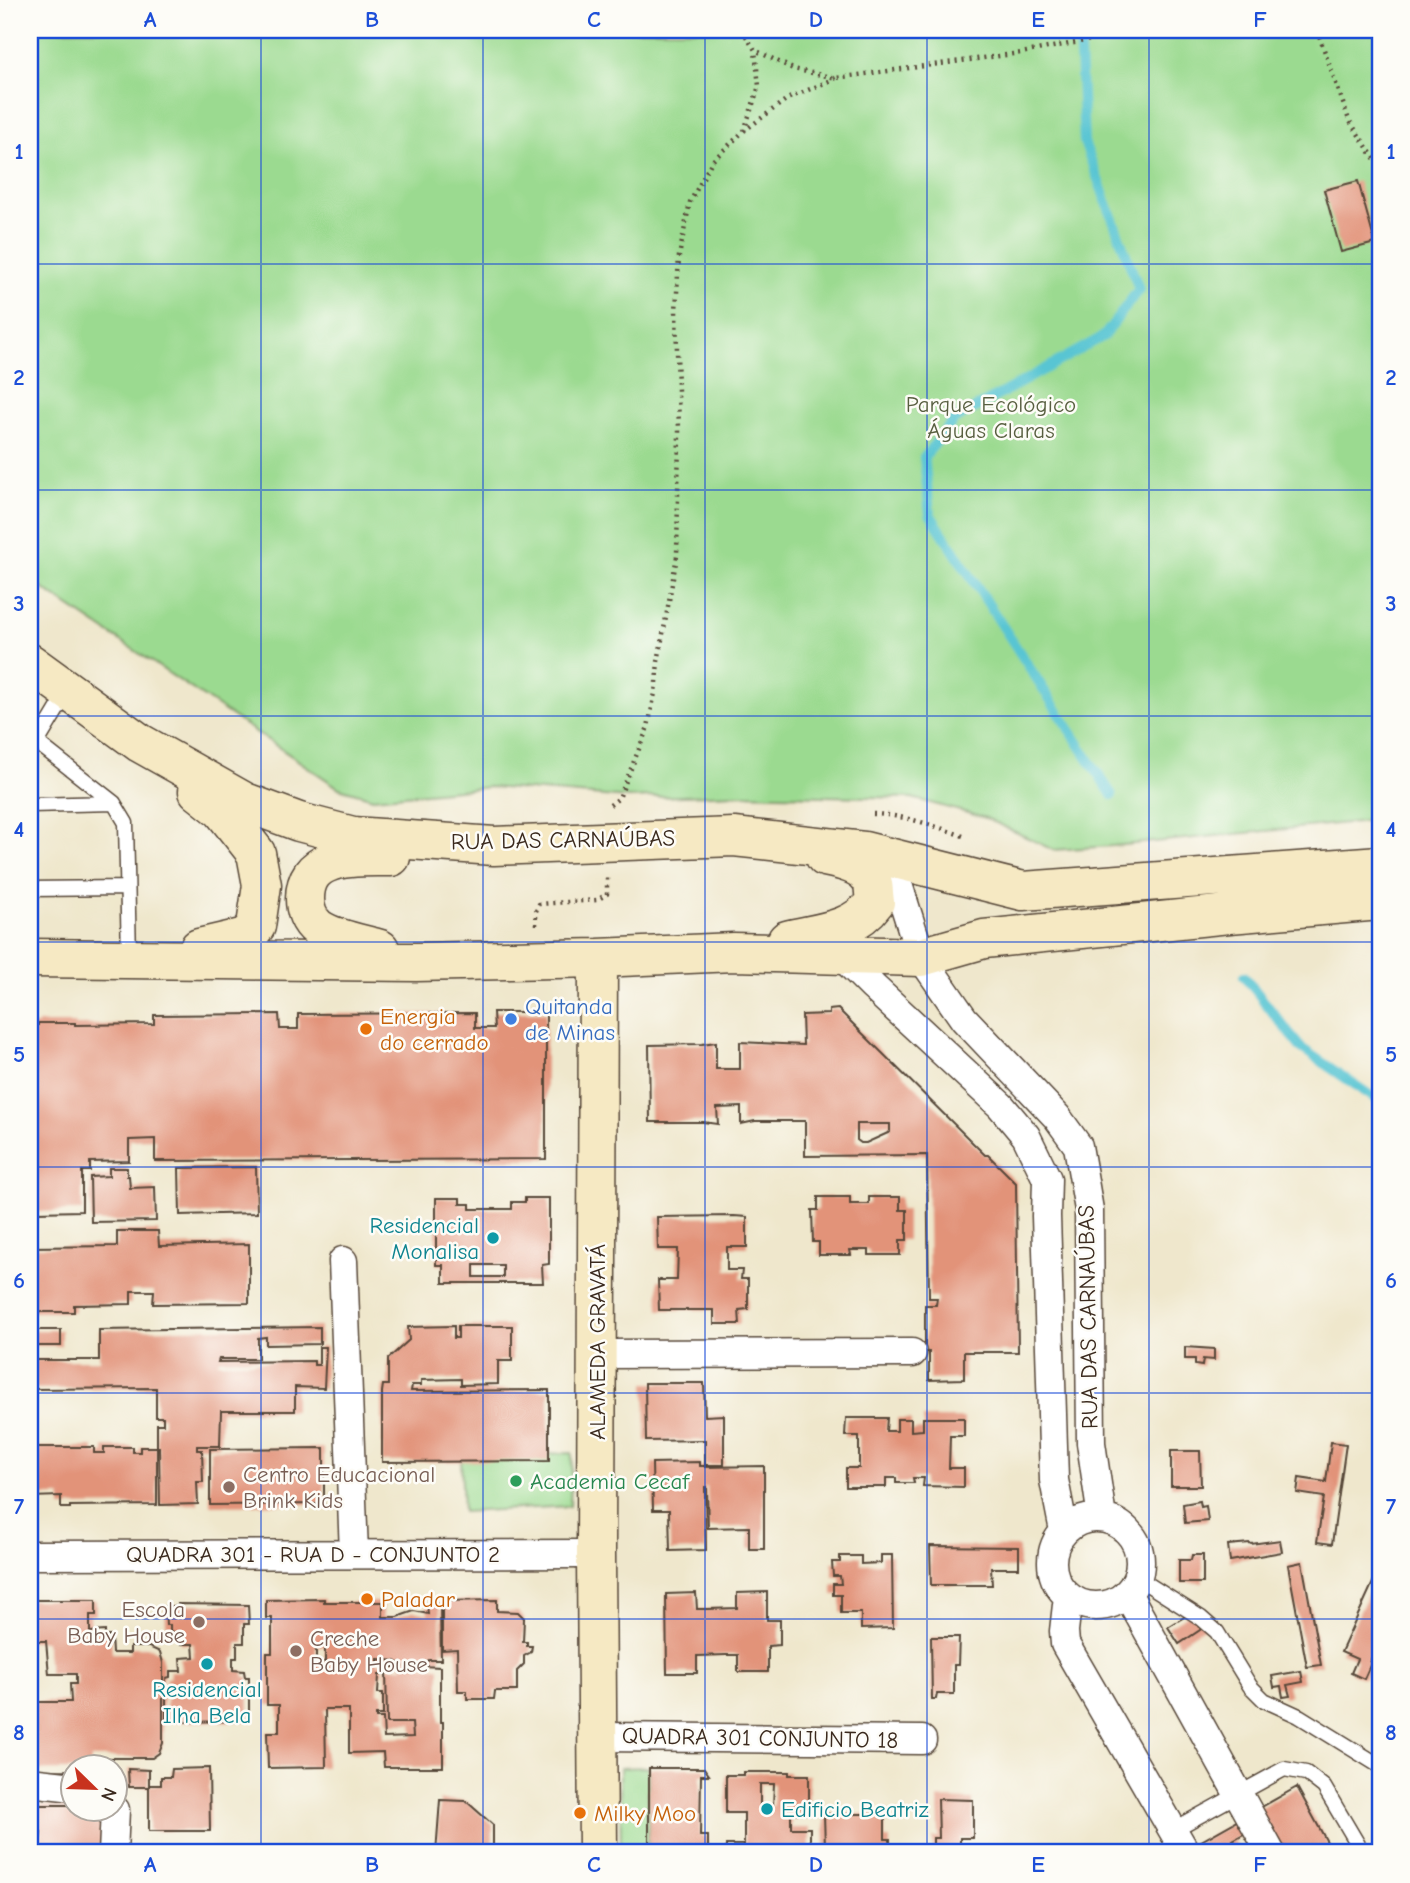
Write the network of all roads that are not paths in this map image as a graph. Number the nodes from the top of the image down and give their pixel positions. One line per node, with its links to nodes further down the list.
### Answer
1 (30, 663): 2 (street, RUA DAS CARNAÚBAS)
2 (68, 692): 3 (lane); 4 (street, RUA DAS CARNAÚBAS)
3 (34, 740): 5 (lane)
4 (140, 743): 8 (street, RUA DAS CARNAÚBAS); 19 (street)
5 (114, 803): 6 (lane); 11 (lane)
6 (30, 805)
7 (734, 837): 8 (street, RUA DAS CARNAÚBAS); 9 (street, RUA DAS CARNAÚBAS); 14 (street)
8 (494, 846): 20 (street)
9 (889, 856): 10 (street, RUA DAS CARNAÚBAS); 16 (street, RUA DAS CARNAÚBAS)
10 (1380, 865)
11 (126, 888): 12 (lane); 19 (lane)
12 (30, 889)
13 (1380, 901): 16 (street)
14 (734, 952): 15 (street); 18 (street)
15 (842, 956): 16 (street); 25 (street, RUA DAS CARNAÚBAS)
16 (922, 957): 24 (street, RUA DAS CARNAÚBAS)
17 (30, 958): 19 (street)
18 (598, 958): 20 (street); 23 (street, ALAMEDA GRAVATÁ)
19 (137, 960): 20 (street)
20 (416, 962)
21 (343, 1261): 26 (street)
22 (912, 1353): 23 (street)
23 (597, 1354): 27 (street, ALAMEDA GRAVATÁ)
24 (1102, 1518): 25 (street); 29 (street)
25 (1065, 1531): 30 (street)
26 (354, 1554): 27 (street, QUADRA 301 - RUA D - CONJUNTO 2); 28 (street, QUADRA 301 - RUA D - CONJUNTO 2)
27 (596, 1554): 31 (street, ALAMEDA GRAVATÁ)
28 (30, 1555)
29 (1132, 1586): 30 (street); 33 (lane); 36 (street)
30 (1068, 1596): 38 (street)
31 (598, 1737): 32 (street, QUADRA 301 CONJUNTO 18); 40 (street, ALAMEDA GRAVATÁ)
32 (922, 1740)
33 (1380, 1766)
34 (30, 1785): 35 (street)
35 (60, 1785)
36 (1238, 1794): 38 (lane); 41 (street); 42 (lane)
37 (114, 1824): 39 (street)
38 (1179, 1842)
39 (113, 1853)
40 (598, 1853)
41 (1270, 1853)
42 (1363, 1853)

